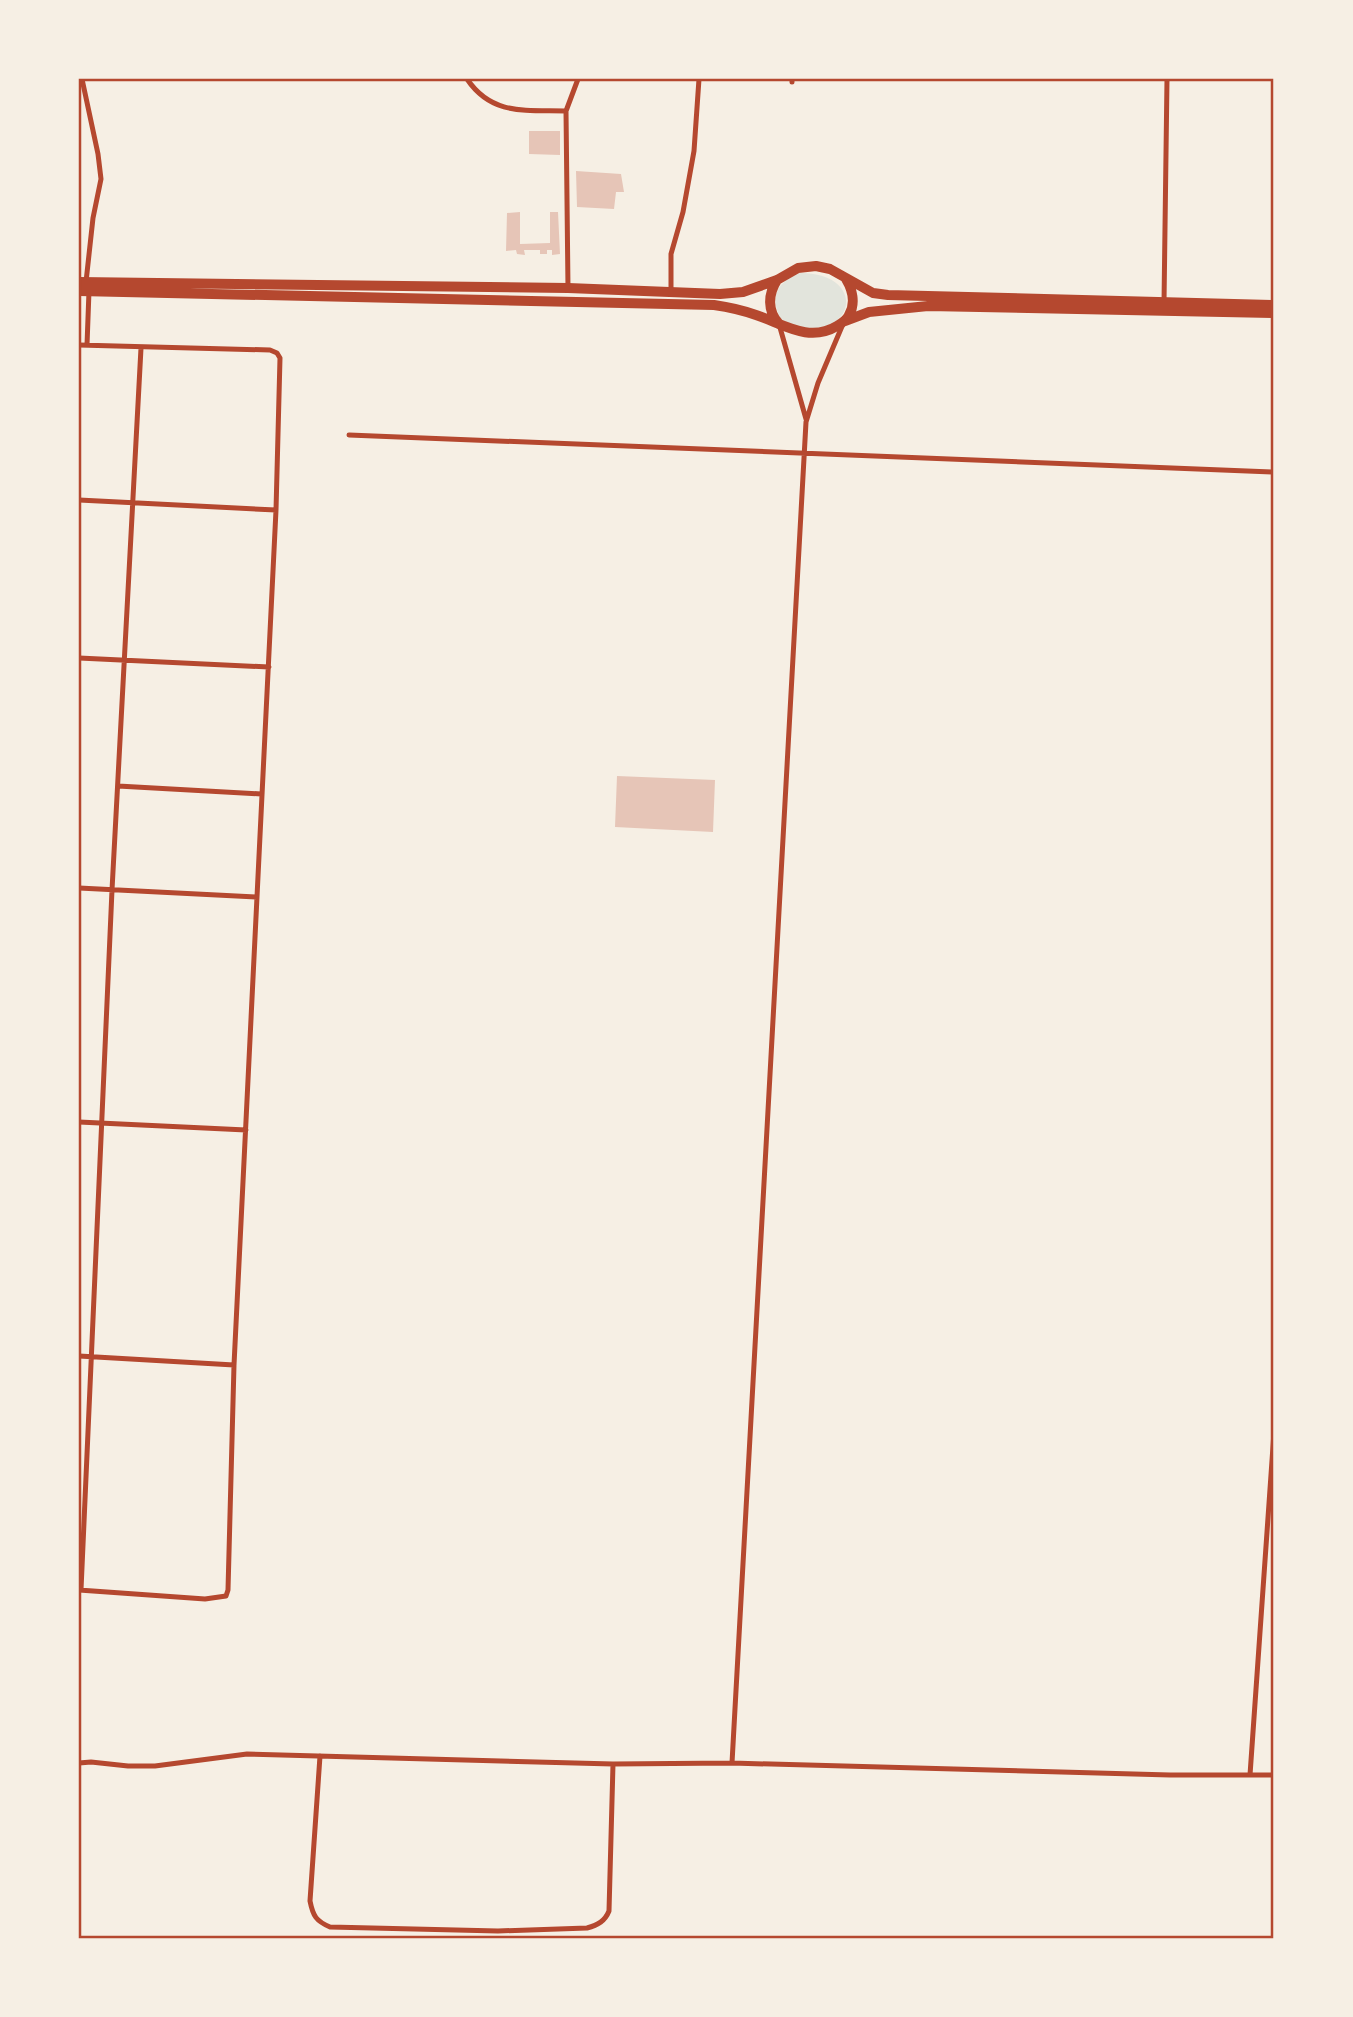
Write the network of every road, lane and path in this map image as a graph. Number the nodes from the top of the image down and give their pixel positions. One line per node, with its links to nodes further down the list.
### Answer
1 (82, 79): 9 (street)
2 (467, 79): 6 (street)
3 (578, 79): 6 (street)
4 (699, 79): 11 (street)
5 (1167, 79): 12 (street)
6 (566, 111): 10 (street)
7 (845, 279): 8 (highway); 12 (highway); 15 (highway)
8 (778, 280): 11 (highway); 16 (highway)
9 (83, 286): 10 (highway); 16 (highway); 18 (street)
10 (568, 288): 11 (highway)
11 (671, 292)
12 (1164, 303): 13 (highway)
13 (1274, 305)
14 (1274, 313): 15 (highway)
15 (844, 321): 16 (highway); 20 (street)
16 (779, 324): 20 (street)
17 (79, 345): 18 (street)
18 (87, 345): 19 (street)
19 (141, 348): 25 (street); 26 (street)
20 (806, 422): 22 (street)
21 (349, 435): 22 (street)
22 (804, 454): 23 (street); 45 (street)
23 (1274, 472)
24 (79, 500): 25 (street)
25 (132, 502): 26 (street); 28 (street)
26 (276, 510): 29 (street)
27 (79, 657): 28 (street)
28 (124, 660): 29 (street); 30 (street)
29 (269, 667): 31 (street)
30 (118, 786): 31 (street); 33 (street)
31 (261, 794): 34 (street)
32 (79, 888): 33 (street)
33 (111, 890): 34 (street); 36 (street)
34 (257, 897): 37 (street)
35 (79, 1122): 36 (street)
36 (102, 1123): 37 (street); 39 (street)
37 (246, 1130): 40 (street)
38 (79, 1356): 39 (street)
39 (92, 1356): 40 (street); 42 (street)
40 (234, 1365): 42 (street)
41 (1274, 1432): 47 (street)
42 (80, 1590)
43 (320, 1756): 44 (street); 46 (street); 46 (street)
44 (79, 1763)
45 (732, 1763): 46 (street); 47 (street)
46 (613, 1764)
47 (1250, 1775): 48 (street)
48 (1274, 1775)

